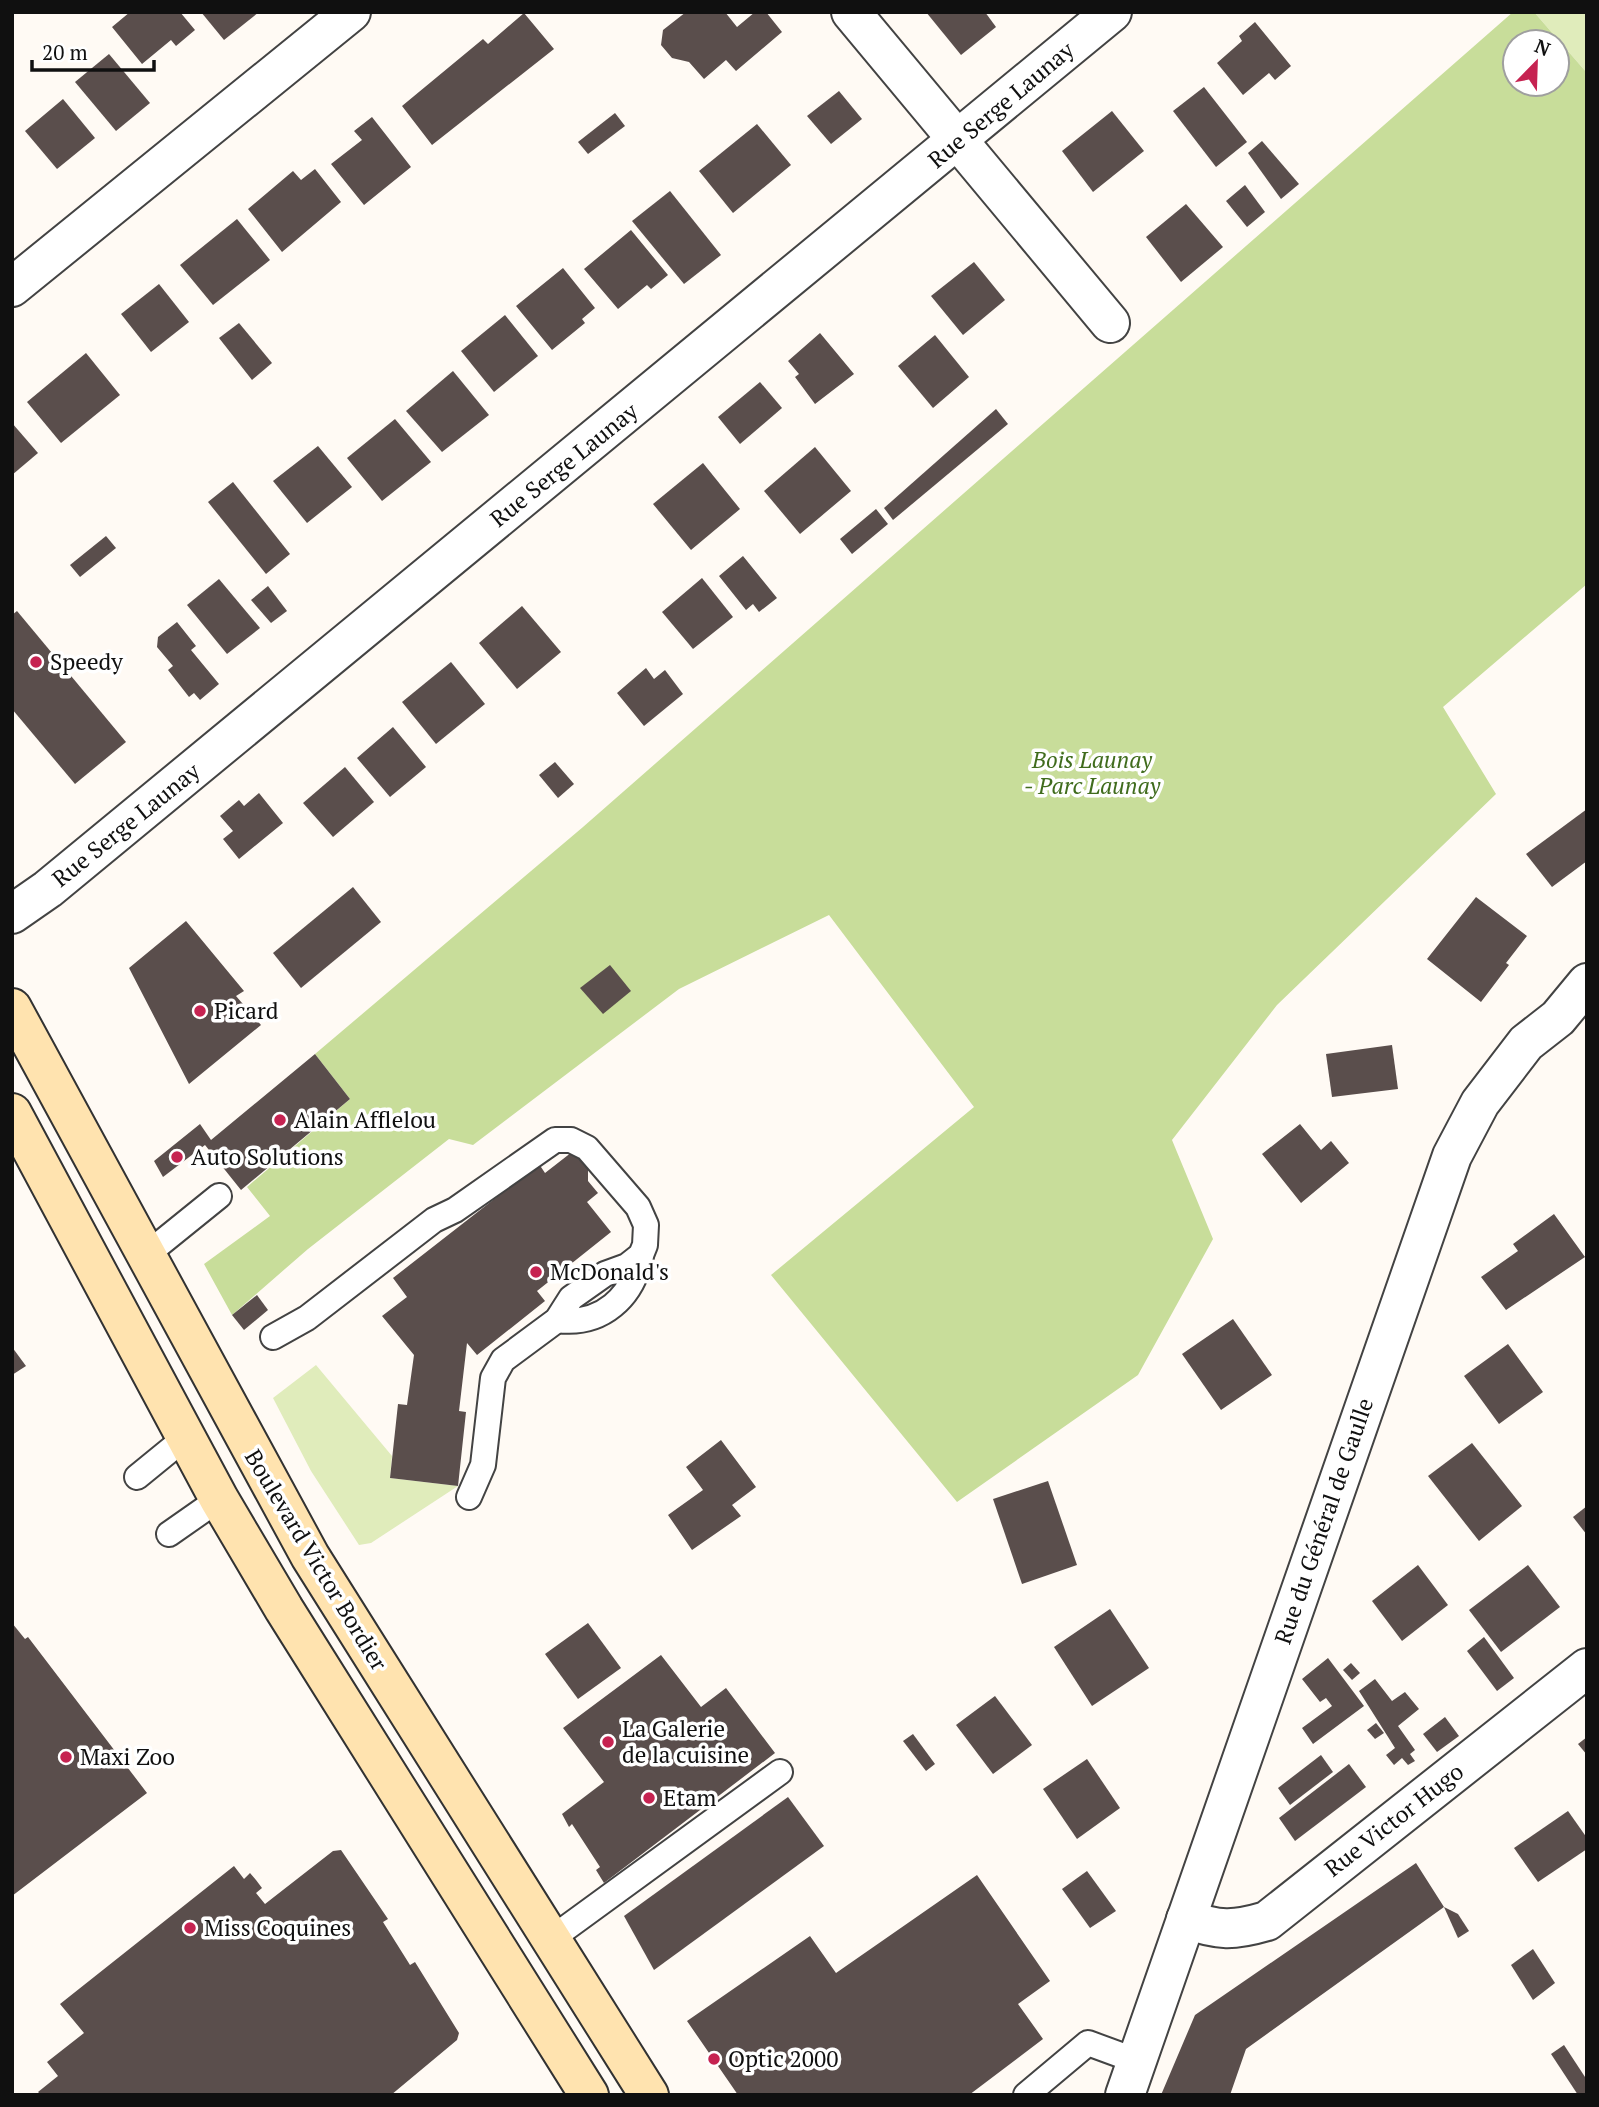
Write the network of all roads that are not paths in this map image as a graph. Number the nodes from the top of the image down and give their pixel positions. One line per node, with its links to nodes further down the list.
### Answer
1 (351, 12): 5 (street)
2 (852, 12): 4 (street)
3 (1112, 12): 4 (street, Rue Serge Launay)
4 (957, 142): 6 (street); 7 (street, Rue Serge Launay)
5 (12, 288)
6 (1110, 323)
7 (12, 914)
8 (1587, 983): 21 (street, Rue du Général de Gaulle)
9 (12, 1008): 12 (main road, Boulevard Victor Bordier)
10 (12, 1113): 14 (main road)
11 (219, 1196): 12 (lane)
12 (146, 1255): 22 (main road, Boulevard Victor Bordier)
13 (273, 1338): 16 (lane)
14 (186, 1437): 15 (lane); 17 (main road)
15 (137, 1476)
16 (469, 1497)
17 (219, 1499): 18 (lane); 24 (main road)
18 (169, 1534)
19 (1587, 1668): 21 (street, Rue Victor Hugo)
20 (780, 1772): 22 (lane)
21 (1186, 1919): 23 (street, Rue du Général de Gaulle)
22 (551, 1939): 25 (main road, Boulevard Victor Bordier)
23 (1131, 2078): 26 (lane)
24 (589, 2095)
25 (649, 2095)
26 (1026, 2095)

